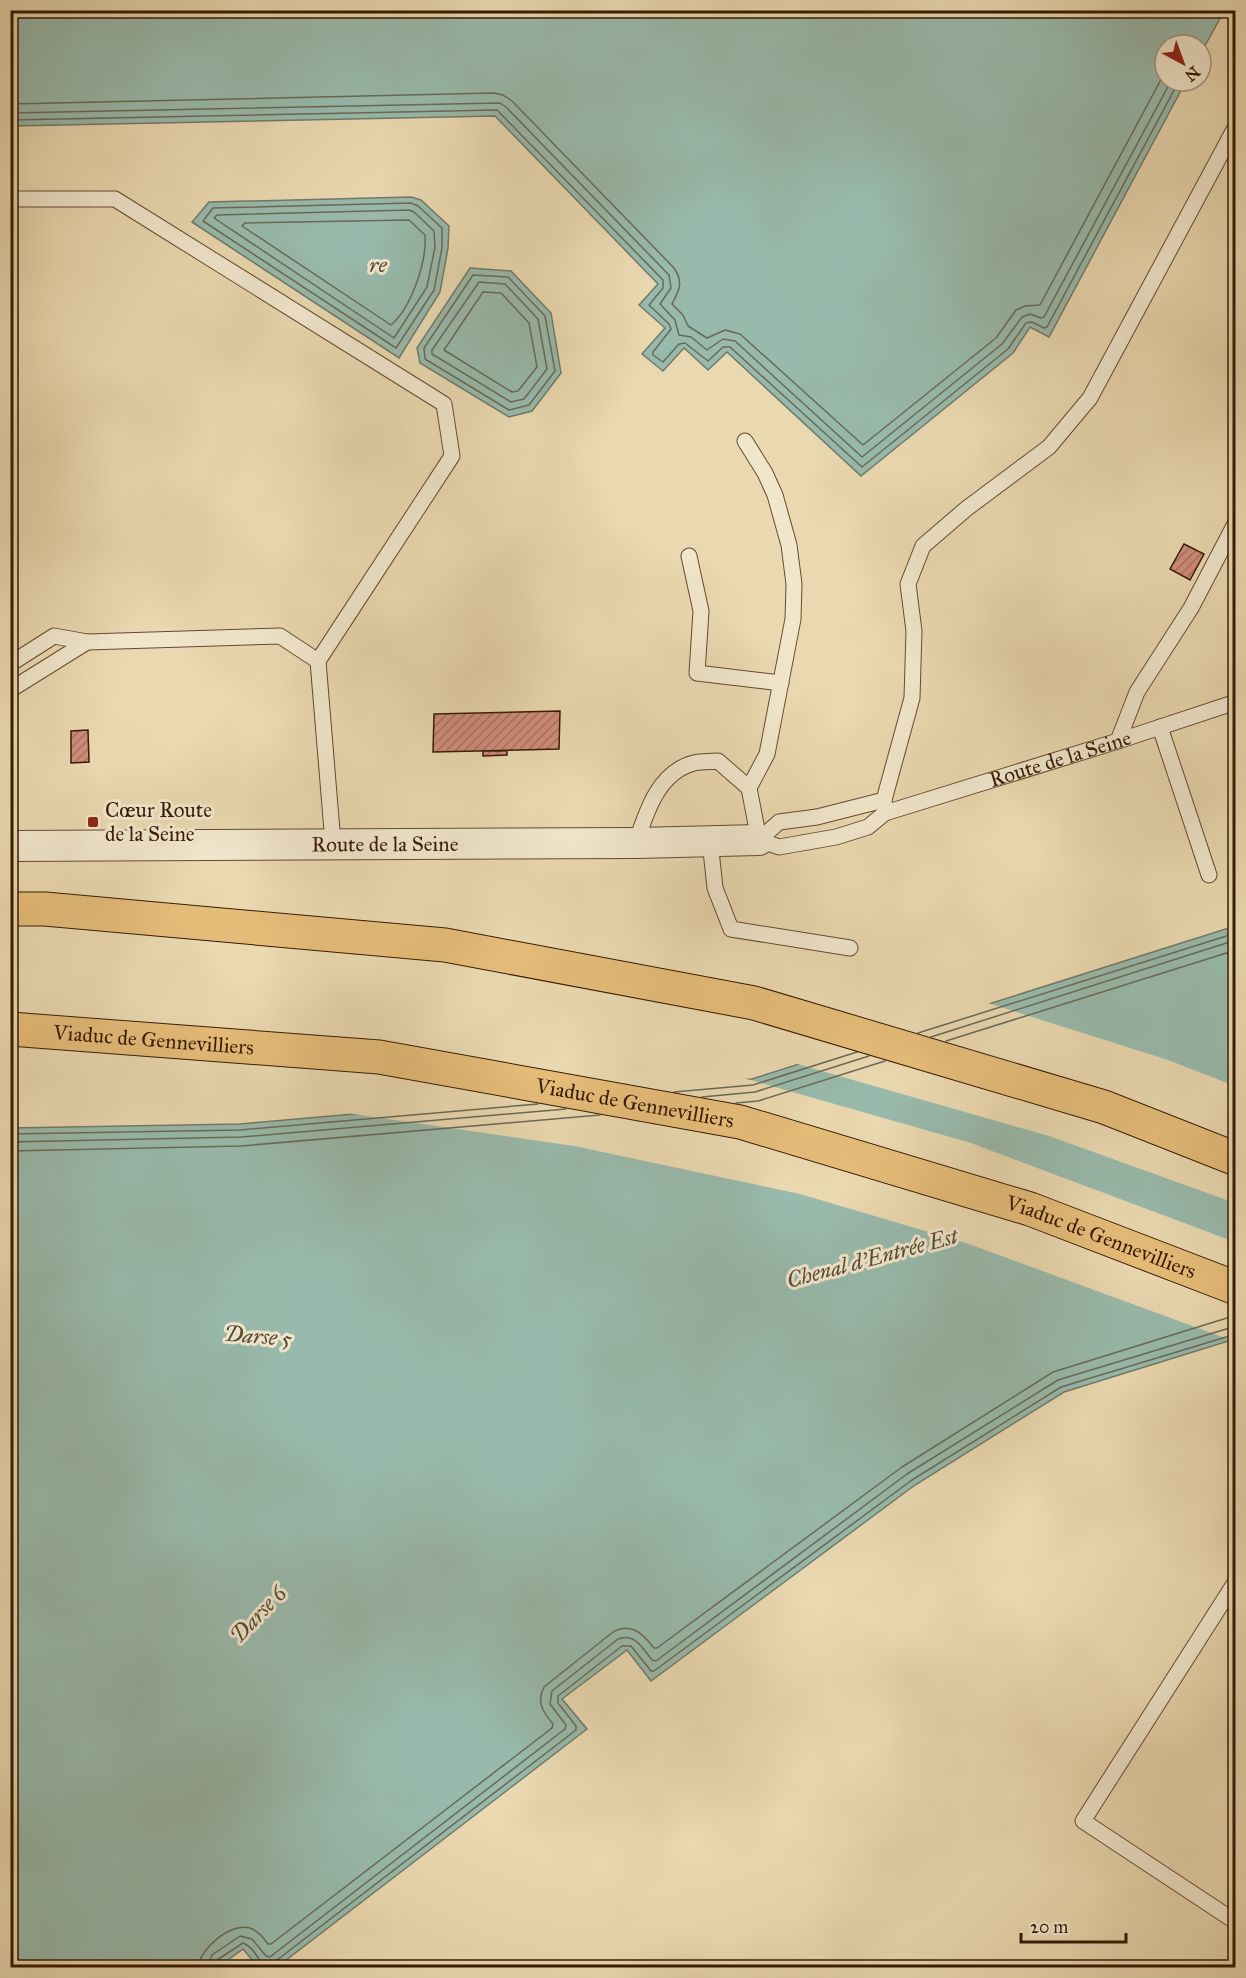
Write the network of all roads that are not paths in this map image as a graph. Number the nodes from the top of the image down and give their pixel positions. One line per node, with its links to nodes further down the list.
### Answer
1 (1236, 126): 15 (lane)
2 (10, 199): 7 (lane)
3 (745, 441): 9 (lane)
4 (1236, 522): 13 (lane)
5 (689, 556): 9 (lane)
6 (87, 642): 7 (lane); 8 (lane); 10 (lane)
7 (318, 661): 18 (lane)
8 (10, 664)
9 (781, 683): 14 (lane)
10 (10, 690)
11 (1236, 702): 12 (lane, Route de la Seine)
12 (1160, 727): 13 (lane, Route de la Seine); 21 (lane)
13 (1118, 741): 15 (lane, Route de la Seine)
14 (749, 788): 16 (lane); 19 (lane)
15 (885, 806): 16 (lane, Route de la Seine); 16 (lane, Route de la Seine)
16 (759, 840): 17 (street, Route de la Seine)
17 (710, 841): 19 (street, Route de la Seine); 23 (lane)
18 (333, 843): 19 (street, Route de la Seine); 20 (street, Route de la Seine)
19 (636, 843)
20 (10, 846)
21 (1209, 876)
22 (10, 909): 25 (highway)
23 (850, 948)
24 (10, 1029): 26 (highway, Viaduc de Gennevilliers)
25 (1236, 1159)
26 (1236, 1288)
27 (1236, 1581): 28 (lane)
28 (1236, 1922)

